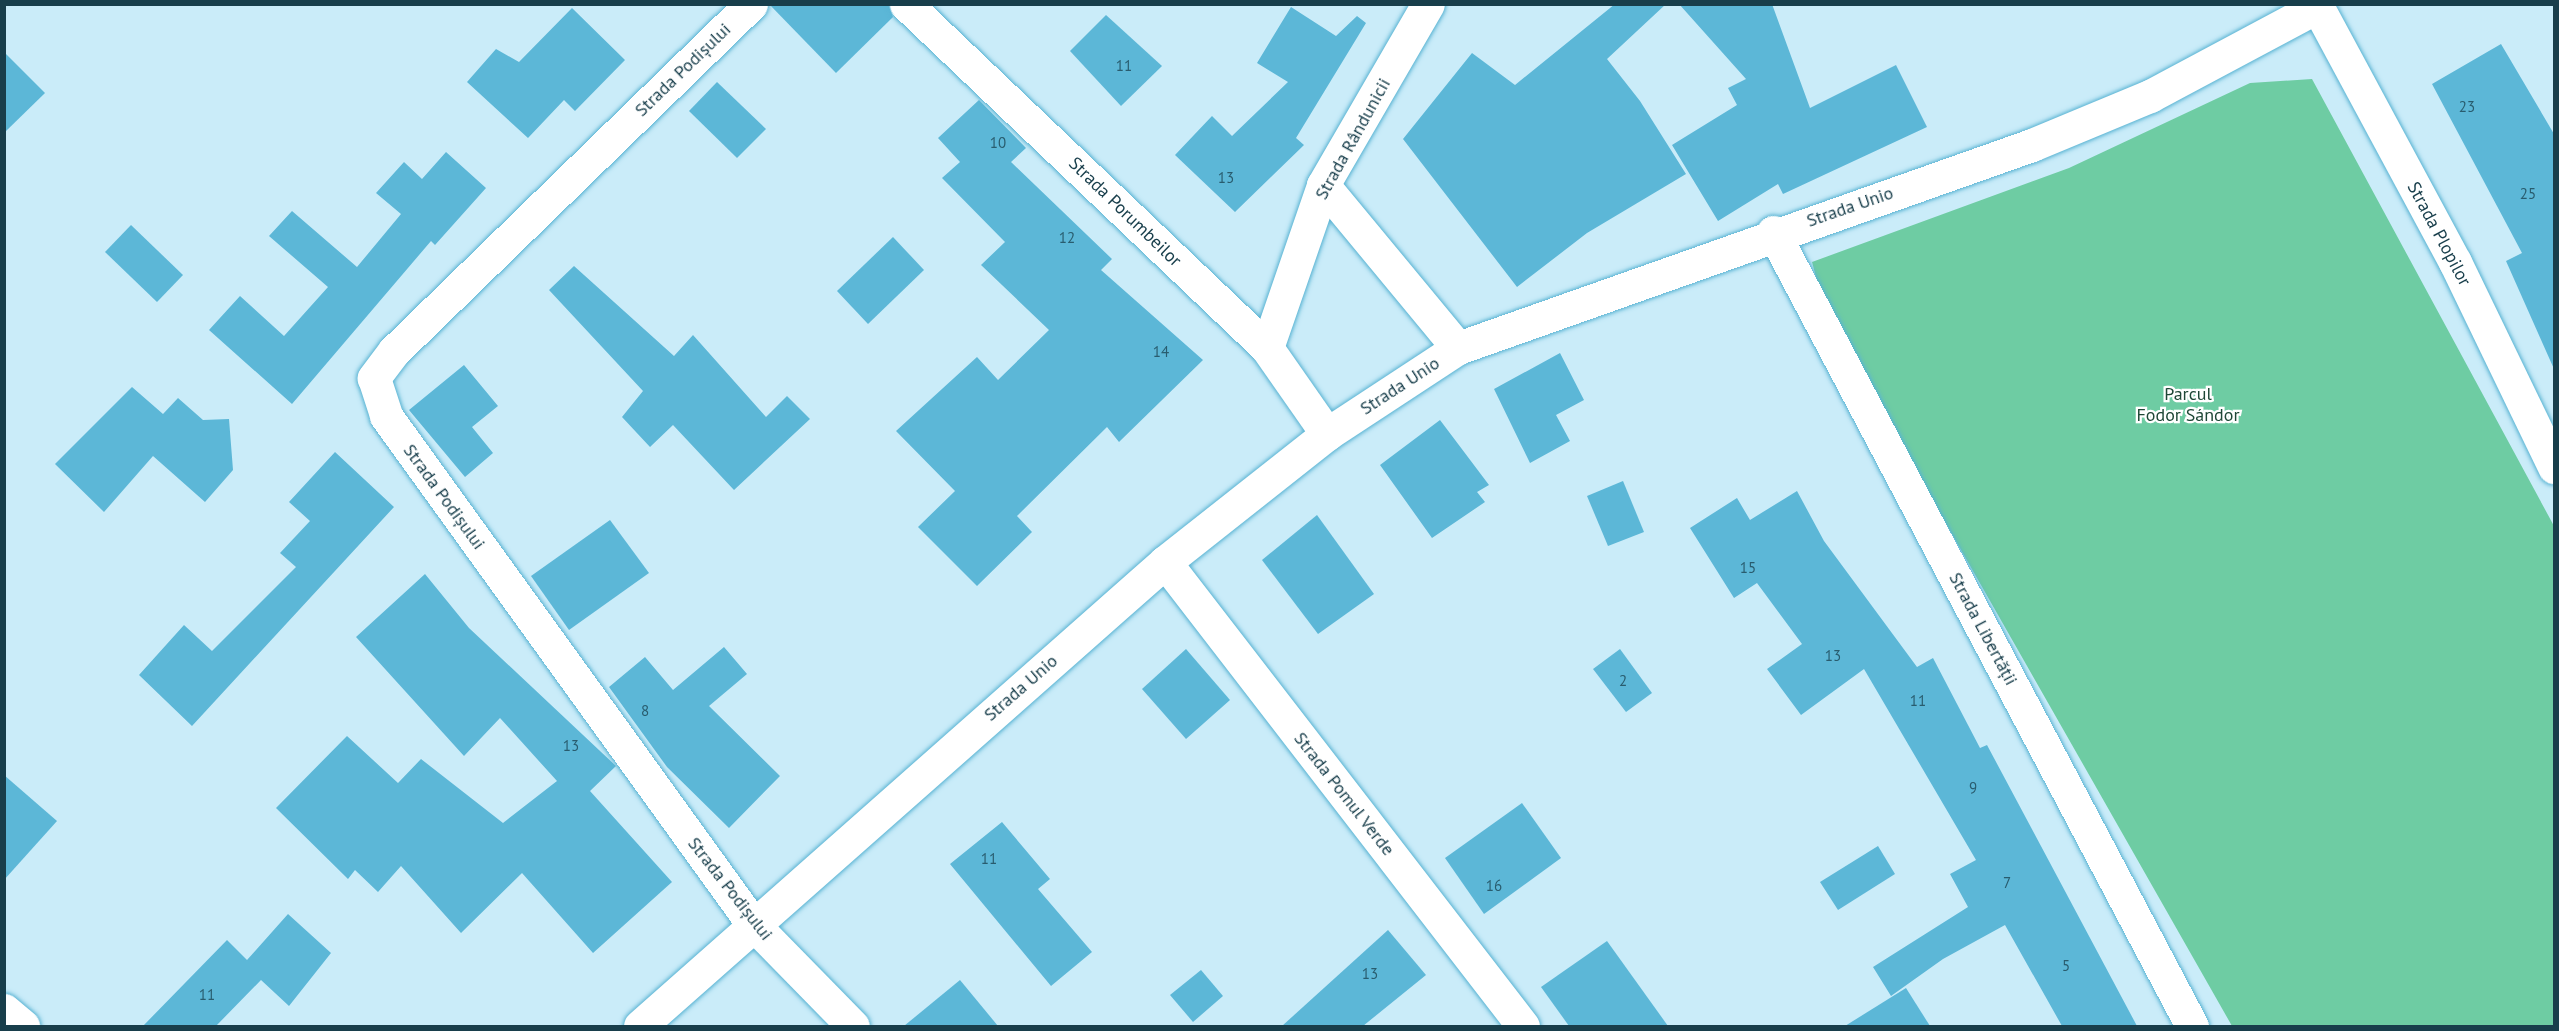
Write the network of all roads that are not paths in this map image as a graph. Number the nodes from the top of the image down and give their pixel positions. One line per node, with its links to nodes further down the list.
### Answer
1 (751, 4): 12 (street, Strada Podișului)
2 (906, 4): 7 (street, Strada Porumbeilor)
3 (1428, 4): 5 (street, Strada Rândunicii)
4 (2317, 6): 6 (street, Strada Unio); 10 (street, Strada Plopilor)
5 (1323, 185): 7 (street, Strada Rândunicii); 8 (street)
6 (1773, 232): 8 (street, Strada Unio); 18 (street, Strada Libertății)
7 (1267, 348): 9 (street, Strada Porumbeilor)
8 (1458, 348): 9 (street, Strada Unio)
9 (1327, 434): 11 (street, Strada Unio)
10 (2554, 467)
11 (1165, 562): 12 (street, Strada Unio); 17 (street, Strada Pomul Verde)
12 (752, 923): 15 (street, Strada Unio); 16 (street, Strada Podișului)
13 (4, 1010): 14 (street)
14 (23, 1026)
15 (640, 1026)
16 (853, 1026)
17 (1523, 1026)
18 (2192, 1026)

